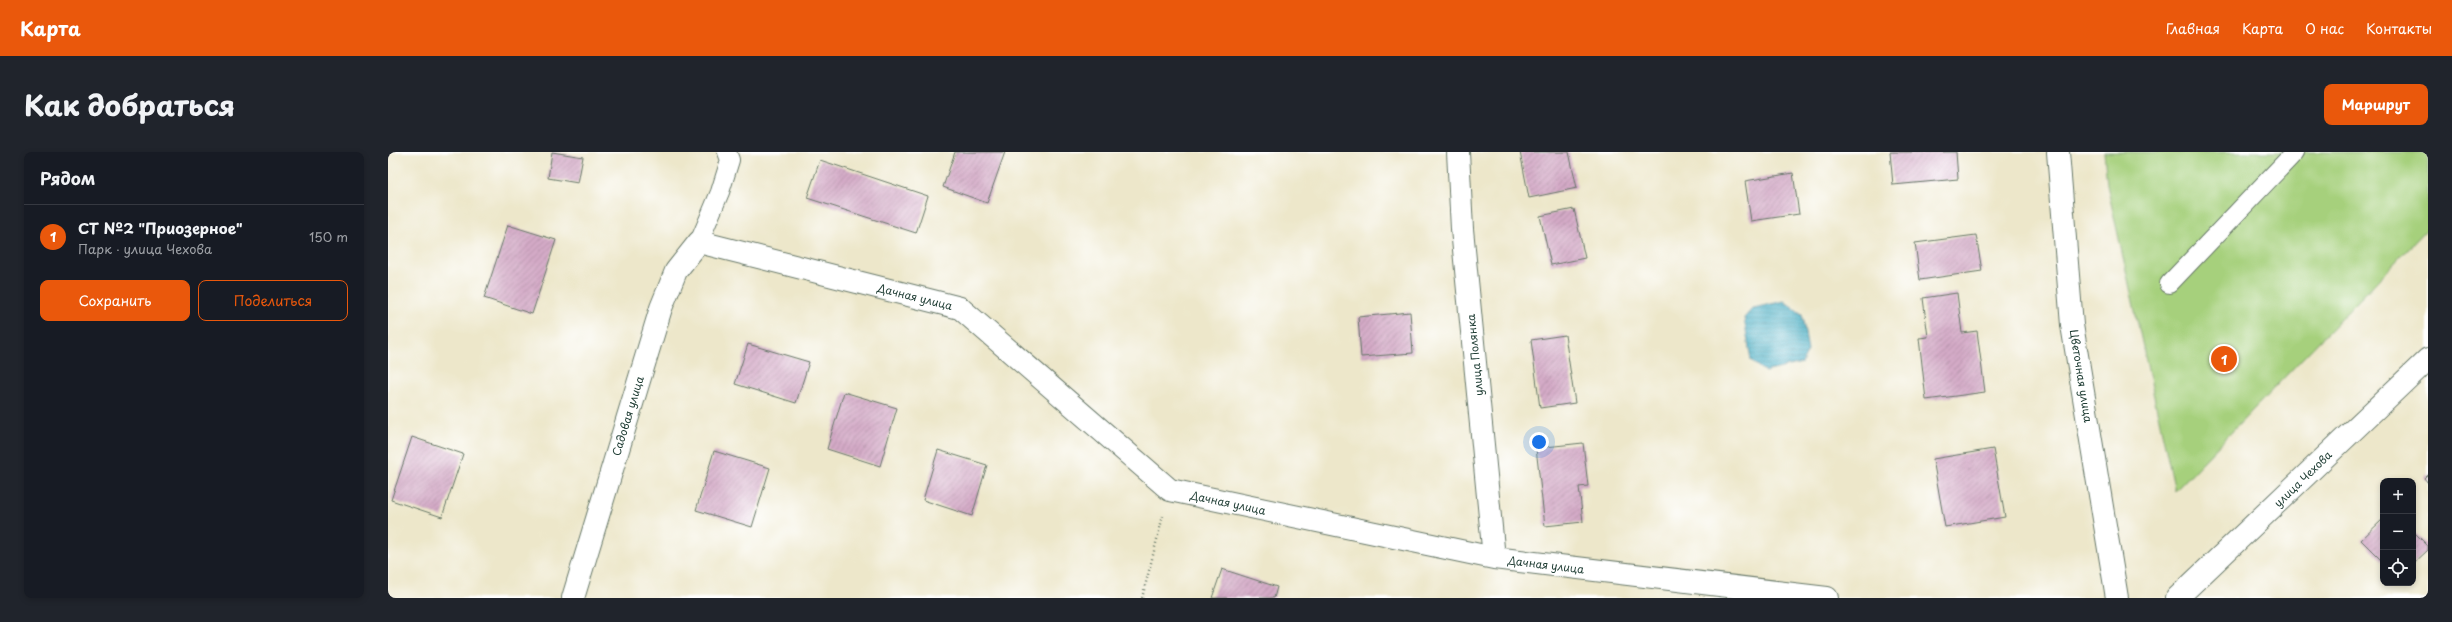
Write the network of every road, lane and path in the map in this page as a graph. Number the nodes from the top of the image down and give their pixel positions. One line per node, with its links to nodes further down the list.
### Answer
1 (727, 152): 5 (lane)
2 (1458, 152): 9 (street, улица Полянка)
3 (2058, 152): 13 (street, Цветочная улица)
4 (2295, 152): 6 (lane)
5 (699, 242): 8 (street, Дачная улица); 10 (street, Садовая улица)
6 (2169, 284)
7 (2428, 359): 14 (street, улица Чехова)
8 (1170, 490): 9 (street, Дачная улица); 11 (path)
9 (1494, 558): 12 (street, Дачная улица)
10 (573, 598)
11 (1142, 598)
12 (1827, 598)
13 (2117, 598)
14 (2177, 598)

